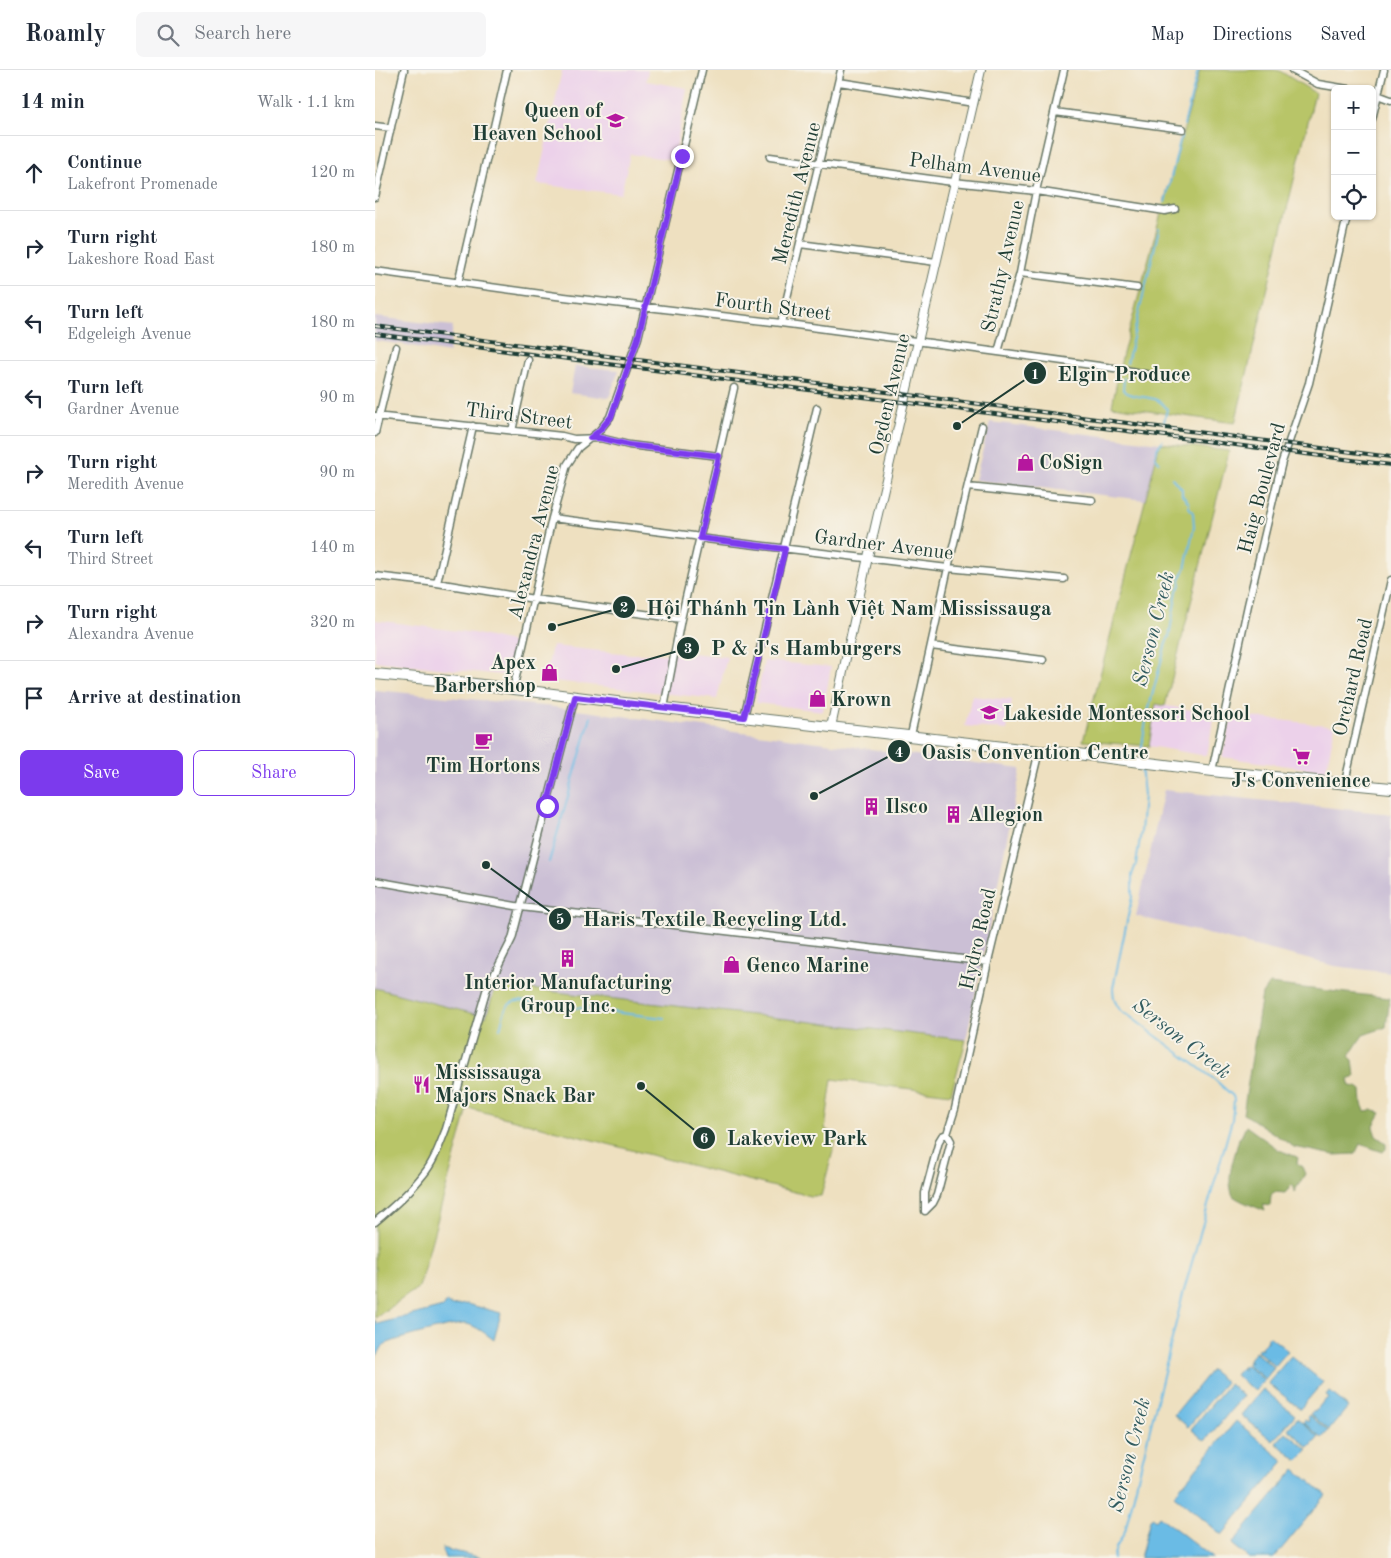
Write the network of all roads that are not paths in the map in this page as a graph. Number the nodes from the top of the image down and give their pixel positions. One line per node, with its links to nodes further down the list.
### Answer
1 (405, 70): 17 (street)
2 (507, 70): 30 (street)
3 (702, 70): 32 (street, Alexandra Avenue)
4 (841, 70): 9 (street, Meredith Avenue)
5 (981, 70): 14 (street, Ogden Avenue)
6 (1064, 70): 15 (street, Strathy Avenue)
7 (1292, 70): 10 (street)
8 (1384, 70): 11 (street)
9 (839, 82): 14 (street); 20 (street, Meredith Avenue)
10 (1331, 86)
11 (1376, 91)
12 (1376, 94): 13 (street)
13 (1391, 100)
14 (974, 103): 21 (street, Ogden Avenue)
15 (1055, 112): 18 (street); 22 (street, Strathy Avenue)
16 (375, 126): 17 (street)
17 (391, 128): 23 (street)
18 (1183, 129)
19 (770, 157): 20 (street, Pelham Avenue)
20 (820, 163): 21 (street, Pelham Avenue); 26 (street, Meredith Avenue)
21 (955, 182): 22 (street, Pelham Avenue); 27 (street, Ogden Avenue)
22 (1036, 191): 24 (street, Pelham Avenue); 29 (street, Strathy Avenue)
23 (375, 197)
24 (1175, 209)
25 (1346, 220): 71 (street, Haig Boulevard)
26 (800, 244): 27 (street); 33 (street, Meredith Avenue)
27 (936, 262): 34 (street, Ogden Avenue)
28 (375, 271): 30 (street, Fourth Street)
29 (1020, 273): 31 (street); 36 (street, Strathy Avenue)
30 (458, 283): 32 (street, Fourth Street)
31 (1137, 288)
32 (647, 306): 33 (street, Fourth Street); 46 (street, Alexandra Avenue)
33 (781, 323): 34 (street, Fourth Street)
34 (917, 341): 36 (street, Fourth Street); 53 (street, Ogden Avenue)
35 (396, 347): 41 (street)
36 (998, 352): 38 (street, Fourth Street)
37 (528, 360): 44 (street)
38 (1165, 378)
39 (734, 388): 47 (street)
40 (817, 408): 52 (street)
41 (377, 417): 42 (street, Third Street); 45 (street)
42 (473, 426): 44 (street, Third Street); 58 (street)
43 (982, 426): 48 (street)
44 (512, 431): 46 (street, Third Street)
45 (375, 432)
46 (590, 438): 47 (street, Third Street); 50 (street, Alexandra Avenue)
47 (719, 456): 51 (street)
48 (968, 487): 49 (street); 54 (street)
49 (1092, 500)
50 (552, 518): 51 (street, Gardner Avenue); 59 (street, Alexandra Avenue)
51 (700, 538): 52 (street, Gardner Avenue); 60 (street)
52 (785, 549): 53 (street, Gardner Avenue); 67 (street)
53 (868, 557): 54 (street, Gardner Avenue); 68 (street, Ogden Avenue)
54 (948, 568): 56 (street, Gardner Avenue); 61 (street)
55 (375, 576): 58 (street)
56 (1064, 579)
57 (1391, 580): 72 (street, Orchard Road)
58 (437, 583): 59 (street)
59 (534, 599): 60 (street); 64 (street, Alexandra Avenue)
60 (681, 619): 66 (street)
61 (931, 646): 62 (street); 69 (street)
62 (1043, 660)
63 (375, 674): 64 (main road)
64 (513, 690): 65 (main road)
65 (575, 697): 66 (main road); 75 (street)
66 (664, 708): 67 (main road)
67 (744, 717): 68 (main road)
68 (831, 726): 69 (main road)
69 (911, 735): 70 (main road)
70 (1039, 751): 71 (main road); 76 (street, Hydro Road)
71 (1212, 770): 72 (main road)
72 (1345, 782): 73 (main road)
73 (1391, 788)
74 (375, 881): 75 (street)
75 (521, 907): 76 (street); 78 (street)
76 (988, 962): 77 (street, Hydro Road)
77 (947, 1134): 77 (street)
78 (375, 1222)

